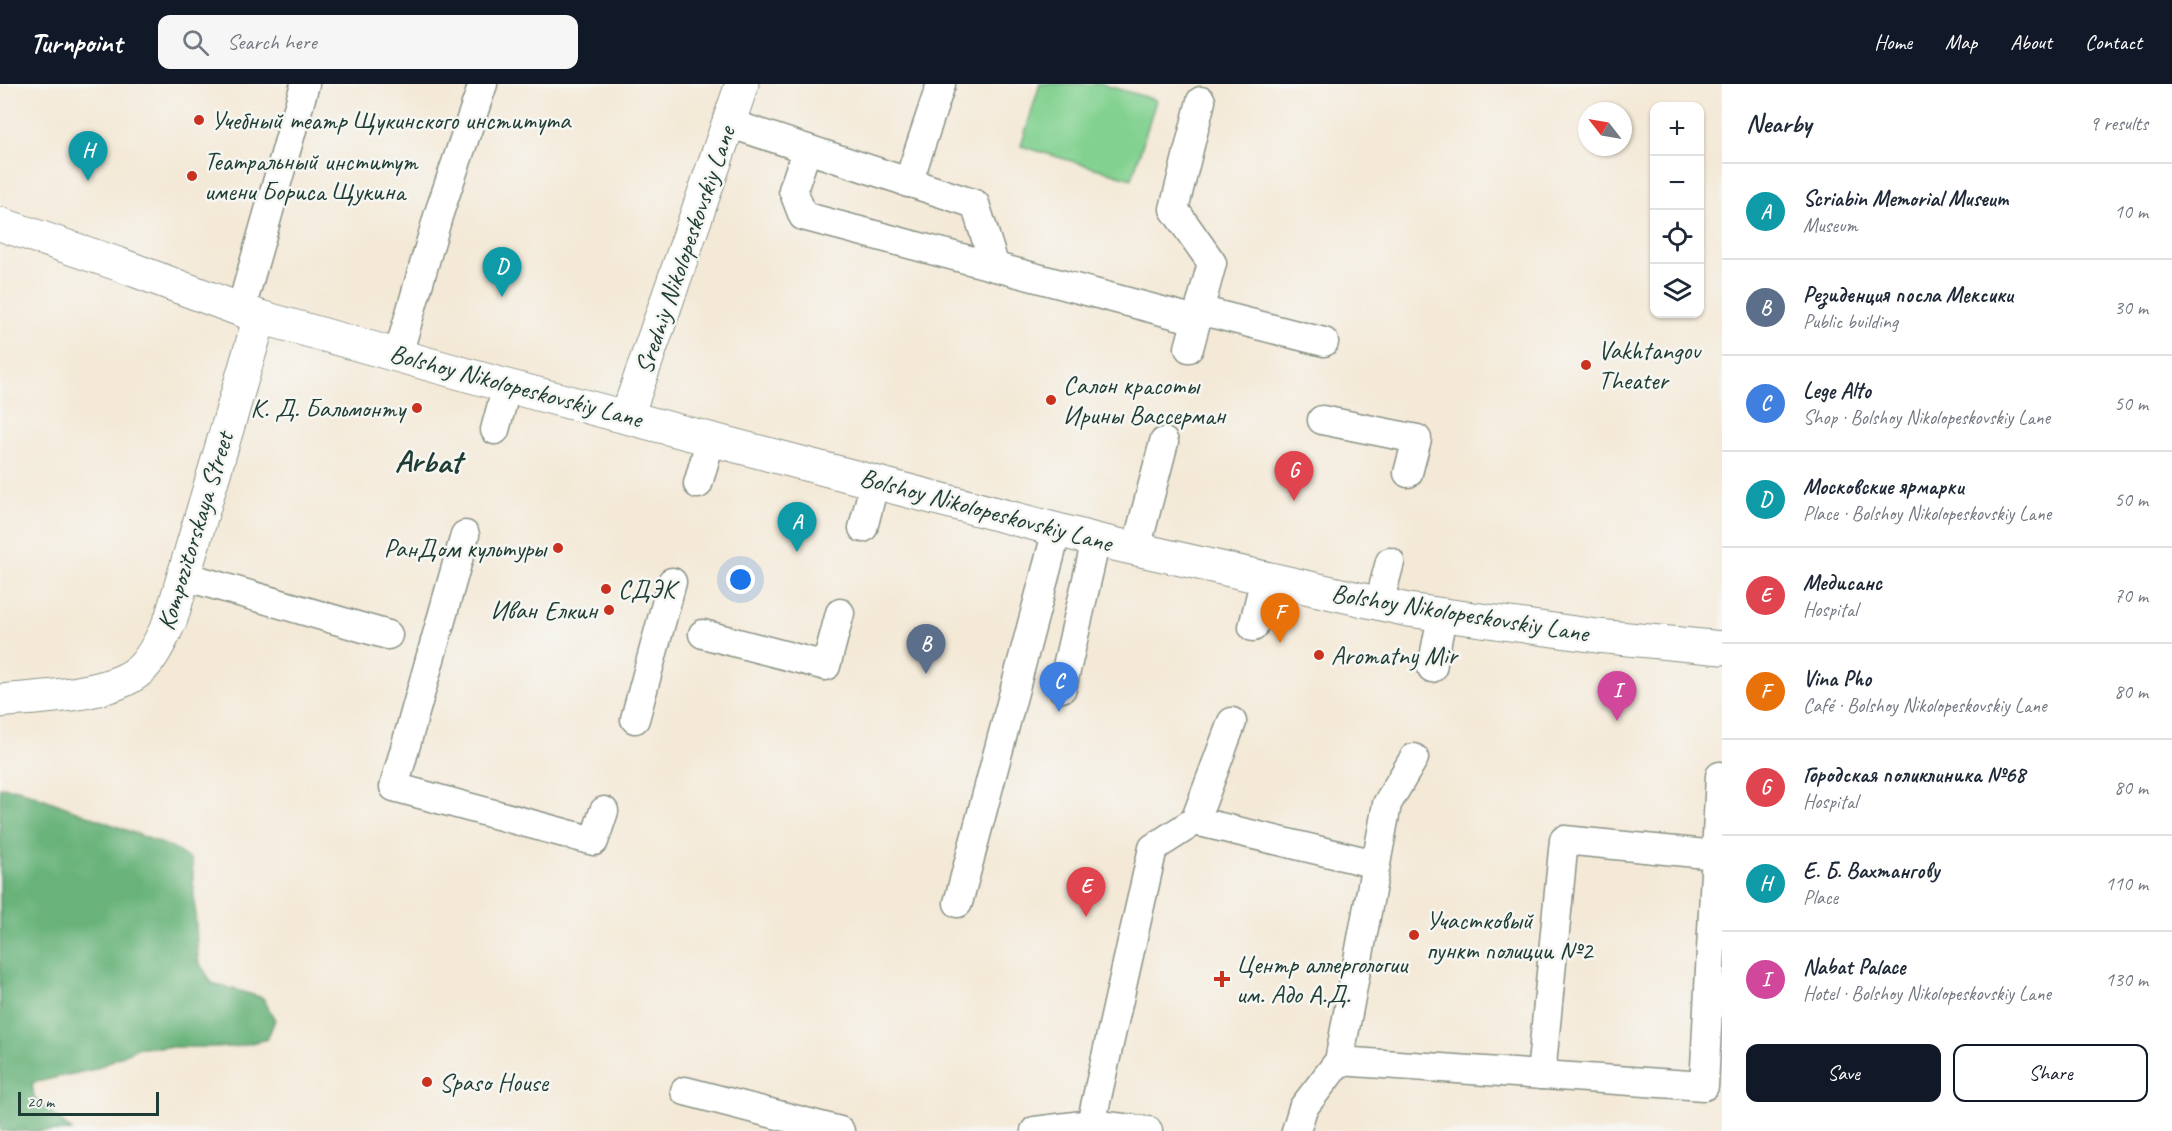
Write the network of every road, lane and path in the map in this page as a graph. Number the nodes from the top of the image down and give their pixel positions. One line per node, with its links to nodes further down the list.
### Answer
1 (305, 84): 11 (lane)
2 (483, 84): 15 (lane)
3 (742, 84): 6 (street, Sredniy Nikolopeskovskiy Lane)
4 (941, 84): 8 (lane)
5 (1201, 101): 12 (lane)
6 (728, 123): 7 (lane); 17 (street, Sredniy Nikolopeskovskiy Lane)
7 (807, 149): 8 (lane); 10 (lane)
8 (908, 183): 10 (lane)
9 (0, 224): 11 (street, Bolshoy Nikolopeskovskiy Lane)
10 (996, 267): 12 (lane)
11 (251, 313): 15 (street, Bolshoy Nikolopeskovskiy Lane); 31 (street, Kompozitorskaya Street)
12 (1198, 315): 13 (lane); 14 (lane)
13 (1324, 342)
14 (1189, 348)
15 (398, 355): 16 (street, Bolshoy Nikolopeskovskiy Lane)
16 (507, 386): 17 (street, Bolshoy Nikolopeskovskiy Lane); 19 (lane)
17 (627, 416): 20 (street, Bolshoy Nikolopeskovskiy Lane)
18 (1322, 420): 22 (lane)
19 (495, 430)
20 (711, 438): 23 (street, Bolshoy Nikolopeskovskiy Lane); 24 (lane)
21 (1164, 442): 29 (lane)
22 (1408, 473)
23 (875, 481): 25 (lane); 26 (street, Bolshoy Nikolopeskovskiy Lane)
24 (698, 484)
25 (863, 528)
26 (1057, 530): 28 (street, Bolshoy Nikolopeskovskiy Lane); 52 (lane)
27 (465, 535): 48 (lane)
28 (1096, 540): 29 (street, Bolshoy Nikolopeskovskiy Lane); 42 (lane)
29 (1136, 549): 32 (street, Bolshoy Nikolopeskovskiy Lane)
30 (1390, 562): 34 (lane)
31 (184, 576): 39 (lane); 43 (street, Kompozitorskaya Street)
32 (1265, 578): 34 (street, Bolshoy Nikolopeskovskiy Lane); 37 (lane)
33 (672, 582): 44 (lane)
34 (1379, 603): 36 (street, Bolshoy Nikolopeskovskiy Lane)
35 (840, 613): 38 (lane)
36 (1442, 616): 40 (street, Bolshoy Nikolopeskovskiy Lane); 41 (lane)
37 (1253, 627)
38 (703, 634)
39 (388, 635)
40 (1722, 648)
41 (1432, 668)
42 (1062, 688)
43 (0, 701)
44 (635, 719)
45 (1232, 722): 49 (lane)
46 (1414, 758): 51 (lane)
47 (1720, 776): 50 (lane)
48 (604, 811)
49 (1195, 821): 51 (lane); 57 (lane)
50 (1716, 855): 54 (lane); 56 (lane)
51 (1376, 864): 53 (lane)
52 (958, 903)
53 (1339, 1061): 54 (lane); 61 (lane)
54 (1541, 1075): 56 (lane)
55 (685, 1091): 58 (lane)
56 (1713, 1091)
57 (1091, 1124): 59 (lane); 60 (lane)
58 (840, 1131)
59 (1035, 1131)
60 (1148, 1131)
61 (1296, 1131)

